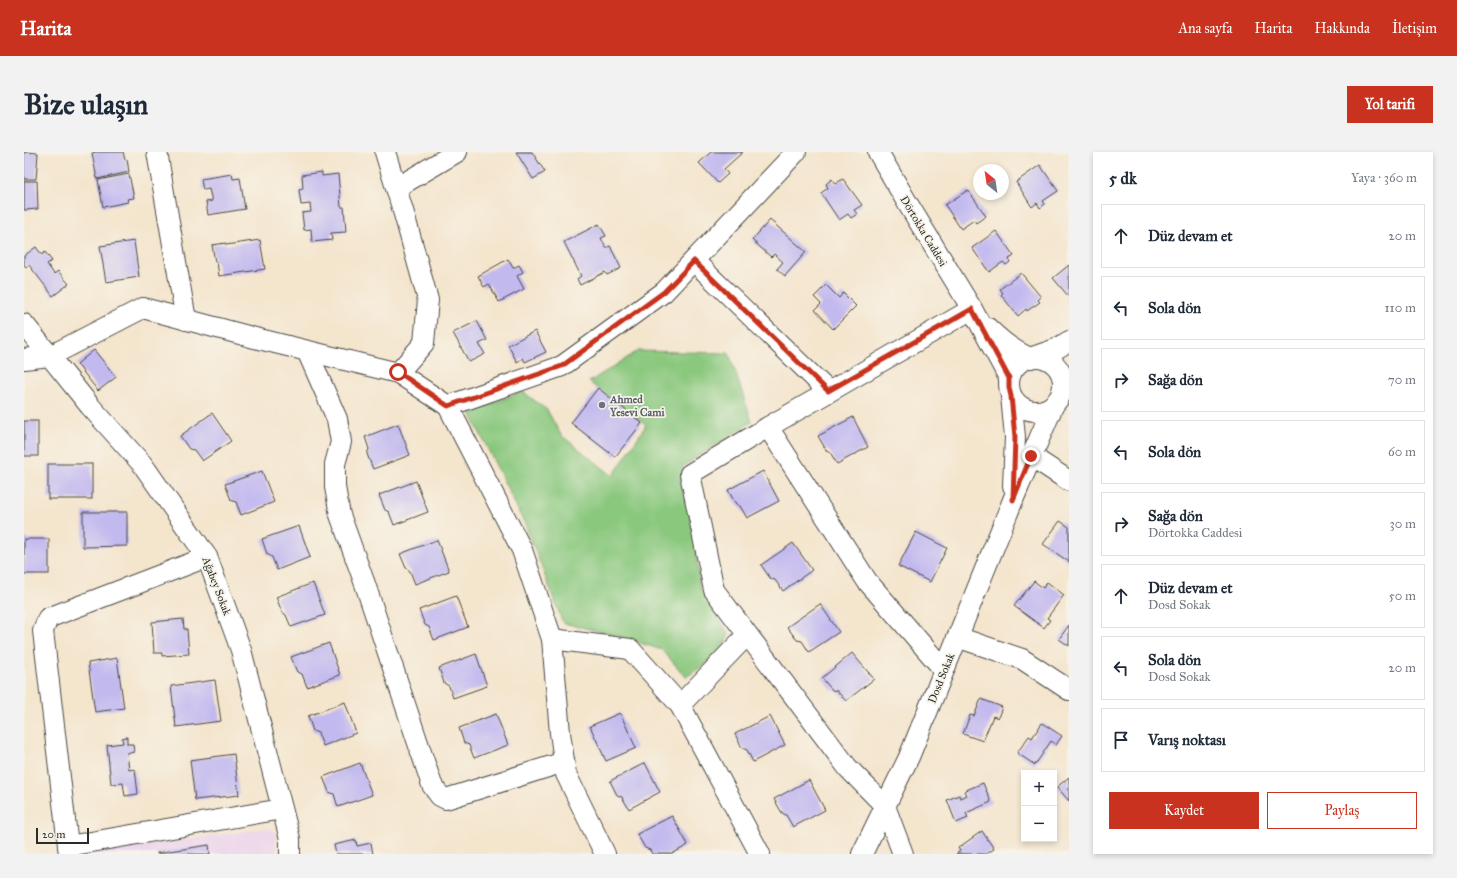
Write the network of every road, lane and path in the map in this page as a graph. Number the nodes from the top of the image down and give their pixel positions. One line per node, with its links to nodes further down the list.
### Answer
1 (157, 152): 9 (street)
2 (385, 152): 6 (street)
3 (457, 152): 6 (street)
4 (796, 152): 7 (street)
5 (878, 152): 8 (street, Dörtokka Caddesi)
6 (396, 188): 16 (street)
7 (694, 261): 19 (street); 20 (street)
8 (972, 309): 14 (street, Dörtokka Caddesi); 17 (street, Dörtokka Caddesi); 19 (street)
9 (186, 320): 12 (street); 13 (street)
10 (24, 324): 13 (street, Ağabey Sokak)
11 (1069, 341): 14 (street)
12 (307, 351): 16 (street); 32 (street)
13 (50, 356): 15 (street); 25 (street, Ağabey Sokak)
14 (1030, 358): 17 (street); 18 (street)
15 (24, 359)
16 (398, 372): 20 (street)
17 (1010, 387): 18 (street); 24 (street, Dosd Sokak)
18 (1062, 390): 22 (street, Dosd Sokak)
19 (828, 391): 21 (street)
20 (448, 406): 28 (street)
21 (768, 427): 26 (street); 29 (street)
22 (1031, 456): 23 (street); 24 (street, Dosd Sokak)
23 (1069, 481)
24 (1013, 500): 27 (street, Dosd Sokak)
25 (207, 557): 34 (street, Ağabey Sokak); 35 (street)
26 (747, 635): 31 (street); 33 (street)
27 (957, 637): 29 (street, Dosd Sokak); 30 (street)
28 (552, 639): 31 (street); 32 (street)
29 (944, 670): 33 (street, Dosd Sokak)
30 (1069, 690)
31 (680, 705): 38 (street)
32 (564, 762): 37 (street)
33 (885, 806): 39 (street, Dosd Sokak); 40 (street)
34 (282, 809): 35 (street); 36 (street, Ağabey Sokak)
35 (68, 850)
36 (290, 854)
37 (605, 854)
38 (760, 854)
39 (862, 854)
40 (903, 854)

